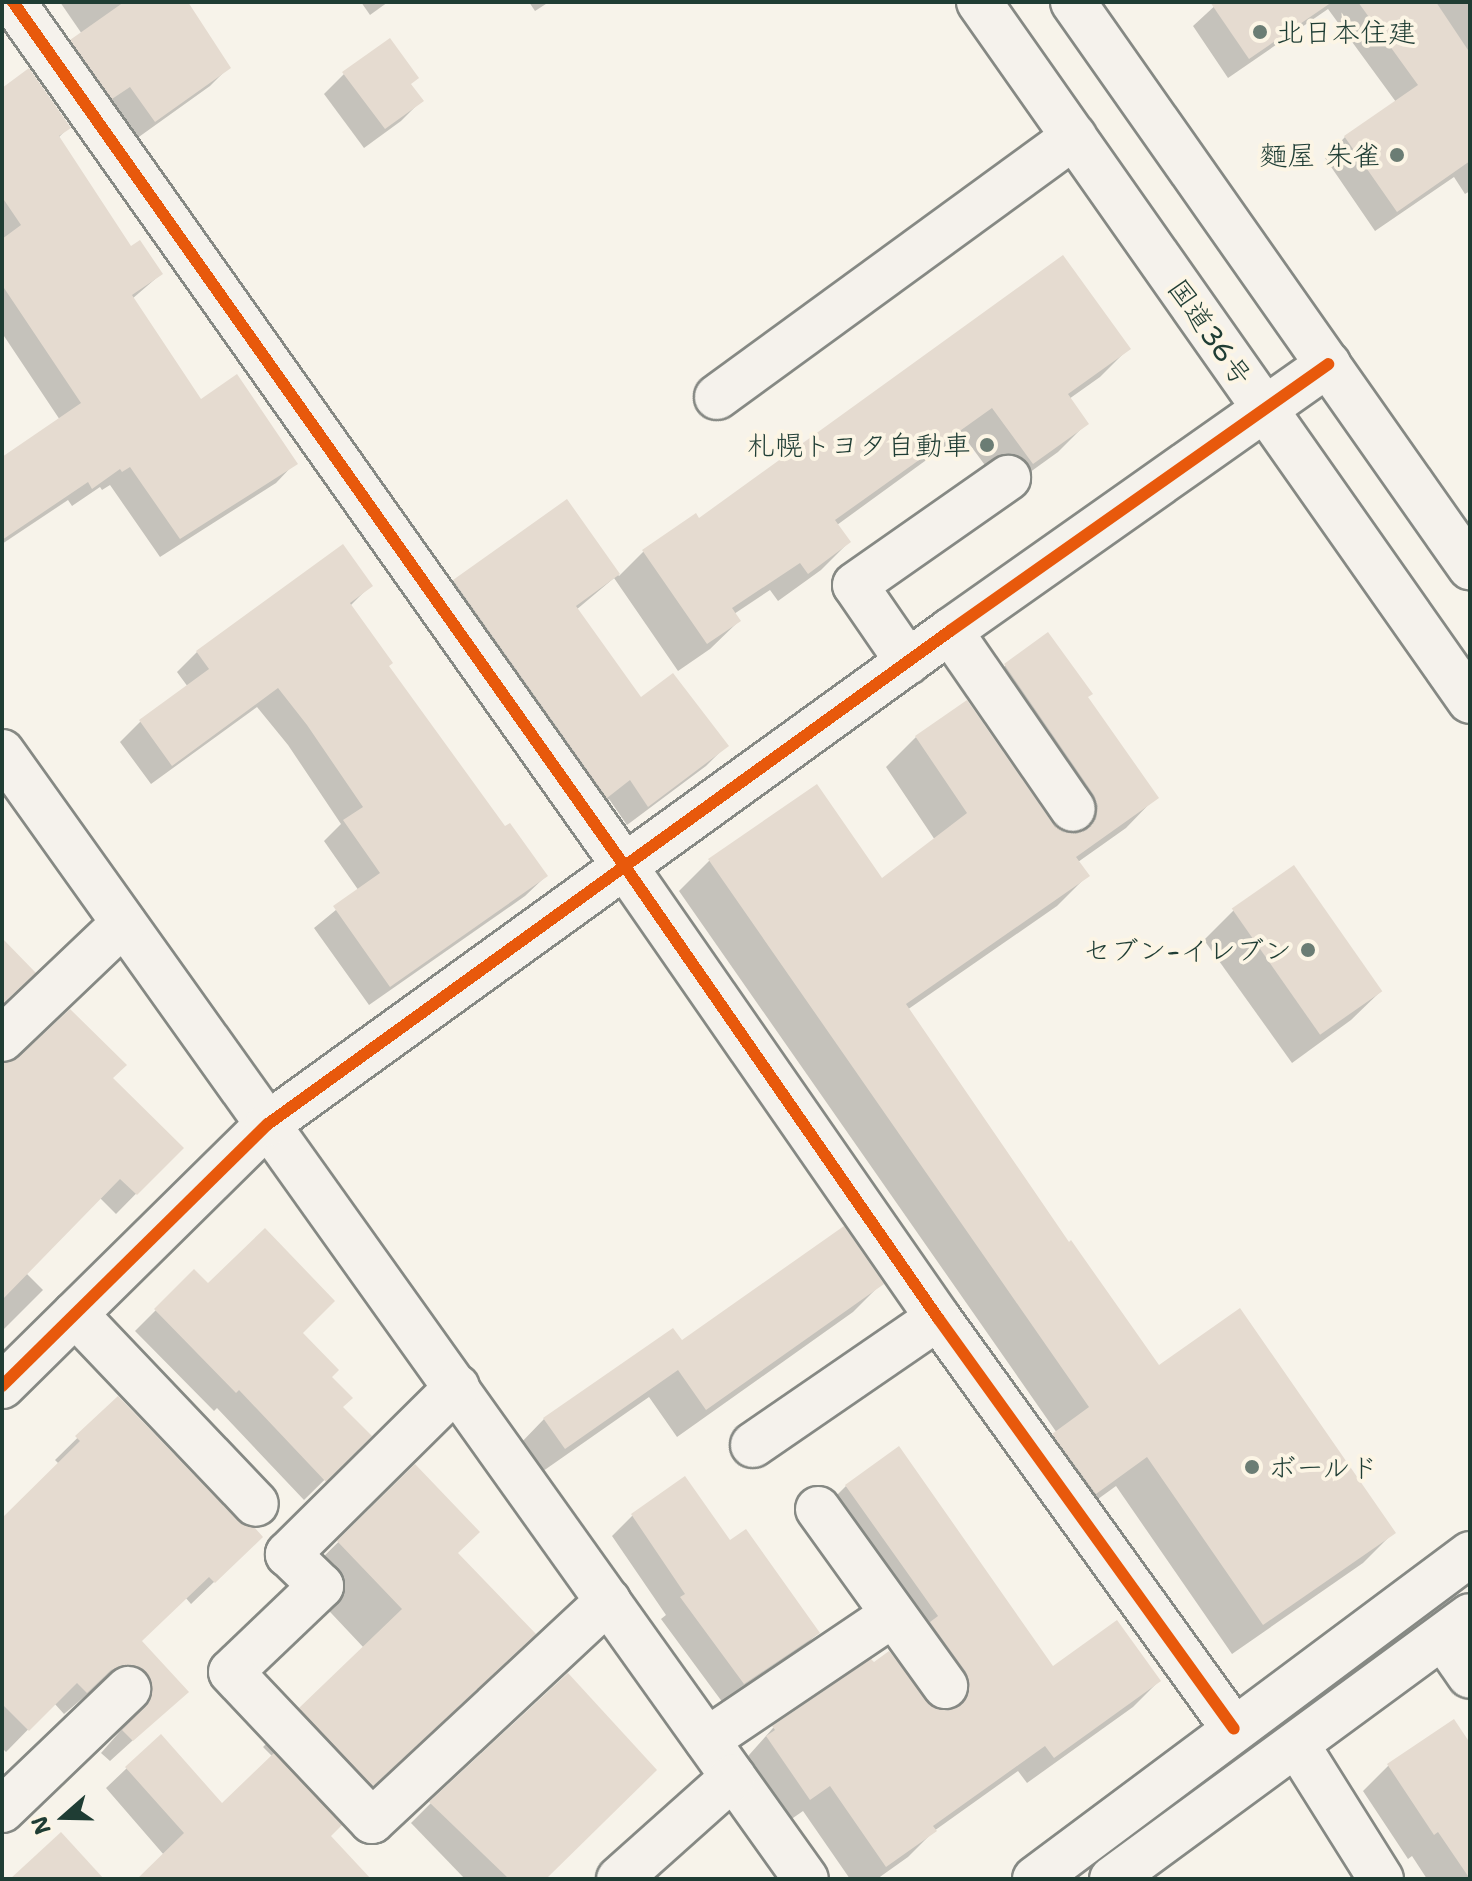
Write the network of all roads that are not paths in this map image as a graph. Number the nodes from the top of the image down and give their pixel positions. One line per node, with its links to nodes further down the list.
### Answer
1 (979, 2): 4 (main road, 国道36号)
2 (1074, 2): 5 (main road)
3 (24, 16): 15 (main road)
4 (1074, 137): 6 (main road); 7 (main road, 国道36号)
5 (1328, 364): 7 (main road); 9 (main road)
6 (717, 397)
7 (1264, 408): 10 (main road); 12 (main road, 国道36号)
8 (1008, 478): 11 (main road)
9 (1470, 567)
10 (950, 631): 11 (main road); 14 (main road)
11 (908, 662): 15 (main road)
12 (1470, 701)
13 (2, 752): 16 (main road)
14 (1073, 809)
15 (626, 868): 18 (main road); 20 (main road)
16 (124, 923): 17 (main road); 18 (main road)
17 (2, 1039)
18 (268, 1124): 19 (main road); 22 (main road)
19 (75, 1314): 21 (main road); 24 (main road)
20 (938, 1318): 23 (main road); 33 (main road)
21 (2, 1386)
22 (457, 1387): 27 (main road); 27 (main road)
23 (753, 1445)
24 (256, 1504)
25 (818, 1509): 28 (main road)
26 (1470, 1554): 33 (main road)
27 (608, 1601): 34 (main road)
28 (892, 1615): 31 (main road); 34 (main road)
29 (1456, 1626): 30 (main road); 35 (main road)
30 (1470, 1676)
31 (945, 1686)
32 (128, 1689): 37 (main road)
33 (1234, 1729): 40 (main road)
34 (707, 1740): 36 (main road)
35 (1297, 1745): 41 (main road); 42 (main road)
36 (733, 1777): 38 (main road); 39 (main road)
37 (2, 1810)
38 (619, 1879)
39 (806, 1879)
40 (1035, 1879)
41 (1112, 1879)
42 (1381, 1879)

